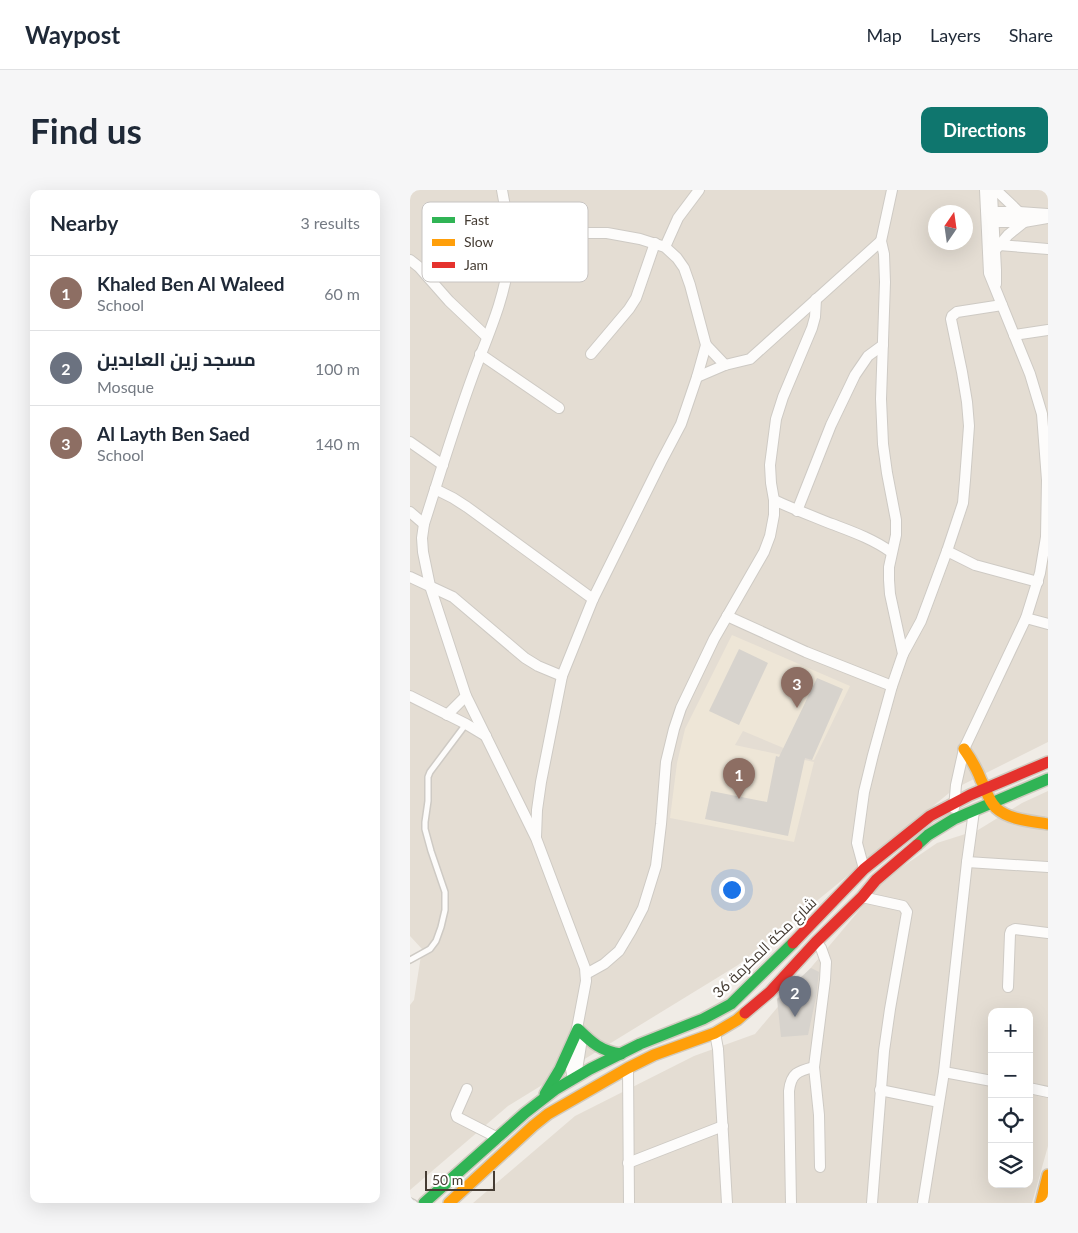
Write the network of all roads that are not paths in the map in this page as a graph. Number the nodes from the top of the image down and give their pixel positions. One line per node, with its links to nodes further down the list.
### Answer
1 (699, 190): 12 (street)
2 (892, 190): 11 (street)
3 (985, 190): 8 (street)
4 (991, 190): 8 (street)
5 (996, 190): 6 (street)
6 (1019, 212): 7 (street); 8 (street)
7 (1048, 216): 9 (street)
8 (990, 217): 9 (street); 13 (street); 19 (street)
9 (1024, 222): 13 (street)
10 (588, 233): 12 (street)
11 (881, 241): 20 (street); 26 (street)
12 (660, 245): 25 (street); 28 (street)
13 (997, 248): 14 (street); 19 (street)
14 (1048, 249)
15 (410, 260): 16 (street)
16 (422, 270)
17 (433, 282): 24 (street)
18 (504, 282): 24 (street)
19 (996, 290): 21 (street)
20 (816, 300): 29 (street); 37 (street)
21 (1002, 306): 23 (street); 42 (street)
22 (1048, 330): 23 (street)
23 (1014, 335): 32 (street)
24 (488, 337): 27 (street)
25 (706, 345): 29 (street); 30 (street)
26 (884, 345): 38 (street); 43 (street)
27 (480, 354): 31 (street); 34 (street)
28 (591, 354)
29 (725, 365): 30 (street)
30 (697, 377): 47 (street)
31 (559, 408)
32 (1045, 413): 35 (street)
33 (410, 442): 34 (street)
34 (443, 465): 36 (street)
35 (1048, 480): 41 (street)
36 (435, 489): 40 (street); 47 (street)
37 (774, 500): 38 (street); 48 (street)
38 (797, 511): 43 (street)
39 (410, 512): 40 (street)
40 (424, 524): 46 (street)
41 (1047, 537): 44 (street)
42 (947, 551): 44 (street); 51 (street)
43 (891, 552): 51 (street)
44 (1042, 576): 49 (street)
45 (410, 578): 46 (street)
46 (430, 586): 52 (street); 55 (street)
47 (593, 599): 52 (street)
48 (728, 616): 53 (street); 76 (street)
49 (1026, 618): 50 (street); 59 (street)
50 (1048, 624)
51 (903, 654): 53 (street)
52 (562, 676): 68 (street)
53 (892, 686): 71 (street)
54 (410, 696): 56 (street)
55 (466, 696): 56 (street); 58 (street)
56 (447, 715): 57 (street)
57 (466, 724): 58 (street); 75 (lane)
58 (487, 736): 68 (street)
59 (964, 749): 62 (main road); 63 (street)
60 (1048, 762): 62 (main road, شارع مكة المكرمة 36)
61 (1048, 779): 64 (main road)
62 (985, 788): 63 (main road, شارع مكة المكرمة 36); 64 (main road)
63 (954, 803): 66 (street); 71 (main road, شارع مكة المكرمة 36)
64 (991, 804): 65 (main road); 67 (main road)
65 (974, 811): 66 (main road); 69 (street)
66 (954, 819): 72 (main road)
67 (1048, 824)
68 (536, 838): 76 (street)
69 (967, 862): 70 (street); 83 (street)
70 (1048, 867)
71 (864, 869): 80 (main road, شارع مكة المكرمة 36)
72 (862, 897): 74 (main road); 89 (street)
73 (1048, 933): 77 (street)
74 (816, 942): 79 (main road); 81 (street)
75 (410, 960)
76 (586, 974): 78 (street)
77 (1008, 986)
78 (578, 1029): 80 (main road); 84 (street); 91 (main road)
79 (715, 1033): 82 (main road); 94 (street)
80 (620, 1054): 84 (main road, شارع مكة المكرمة 36)
81 (814, 1067): 97 (street); 105 (street)
82 (628, 1068): 86 (main road); 96 (street)
83 (944, 1072): 85 (street); 92 (street)
84 (573, 1079): 86 (main road); 91 (main road, شارع مكة المكرمة 36); 93 (main road)
85 (988, 1080)
86 (596, 1087): 93 (main road)
87 (467, 1089): 95 (street)
88 (1033, 1089): 90 (street)
89 (880, 1090): 92 (street); 106 (street)
90 (1048, 1092)
91 (542, 1100): 95 (main road, شارع مكة المكرمة 36)
92 (939, 1102): 107 (street)
93 (533, 1126): 102 (main road)
94 (722, 1126): 96 (street); 104 (street)
95 (498, 1138): 101 (main road, شارع مكة المكرمة 36)
96 (628, 1163): 103 (street)
97 (820, 1168)
98 (1048, 1175): 108 (main road)
99 (410, 1201): 100 (lane)
100 (414, 1203)
101 (424, 1203)
102 (450, 1203)
103 (629, 1203)
104 (727, 1203)
105 (791, 1203)
106 (872, 1203)
107 (923, 1203)
108 (1041, 1203)

